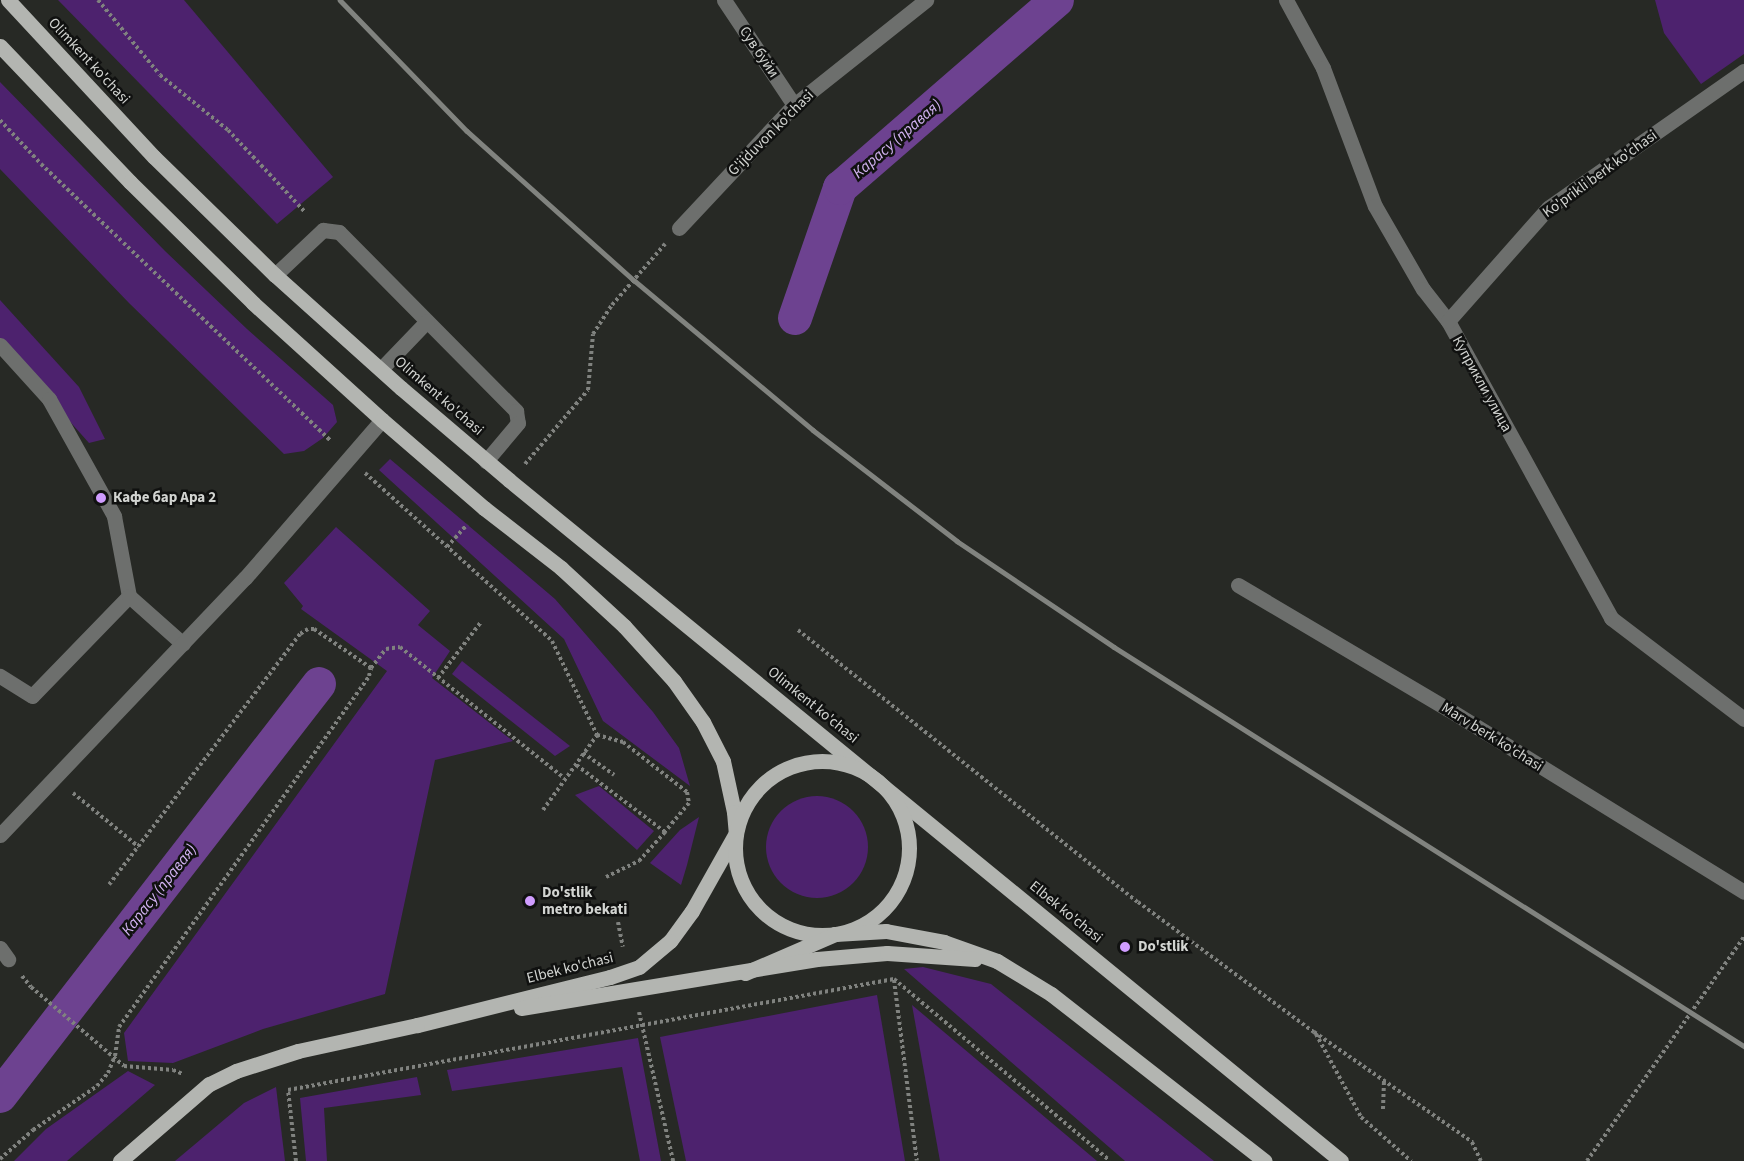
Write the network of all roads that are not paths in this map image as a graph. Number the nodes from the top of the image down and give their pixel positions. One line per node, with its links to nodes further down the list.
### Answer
1 (8, 0): 9 (main road, Olimkent ko'chasi)
2 (724, 0): 7 (street, Сув буйи)
3 (926, 0): 7 (street, G'ijduvon ko'chasi)
4 (1286, 0): 11 (street, Куприкли улица)
5 (0, 46): 14 (main road)
6 (1744, 71): 11 (street, Ko'prikli berk ko'chasi)
7 (794, 105): 8 (street, G'ijduvon ko'chasi)
8 (679, 228)
9 (275, 275): 10 (street); 13 (main road, Olimkent ko'chasi)
10 (427, 321): 13 (street); 15 (street)
11 (1448, 321): 20 (street, Куприкли улица)
12 (0, 345): 17 (street)
13 (381, 369): 15 (main road, Olimkent ko'chasi)
14 (382, 420): 18 (street); 22 (main road)
15 (486, 461): 21 (main road, Olimkent ko'chasi)
16 (1238, 585): 24 (street, Marv berk ko'chasi)
17 (129, 596): 18 (street); 19 (street)
18 (183, 644): 23 (street)
19 (0, 675)
20 (1744, 719)
21 (879, 783): 22 (main road); 25 (main road); 31 (main road, Elbek ko'chasi)
22 (736, 833): 25 (main road); 28 (main road, Elbek ko'chasi)
23 (0, 835)
24 (1744, 892)
25 (835, 934): 26 (main road, Elbek ko'chasi); 27 (main road, Elbek ko'chasi)
26 (997, 961): 27 (main road, Elbek ko'chasi); 30 (main road, Elbek ko'chasi)
27 (745, 973): 28 (main road, Elbek ko'chasi)
28 (417, 1025): 29 (main road, Elbek ko'chasi)
29 (120, 1161)
30 (1265, 1161)
31 (1341, 1161)

